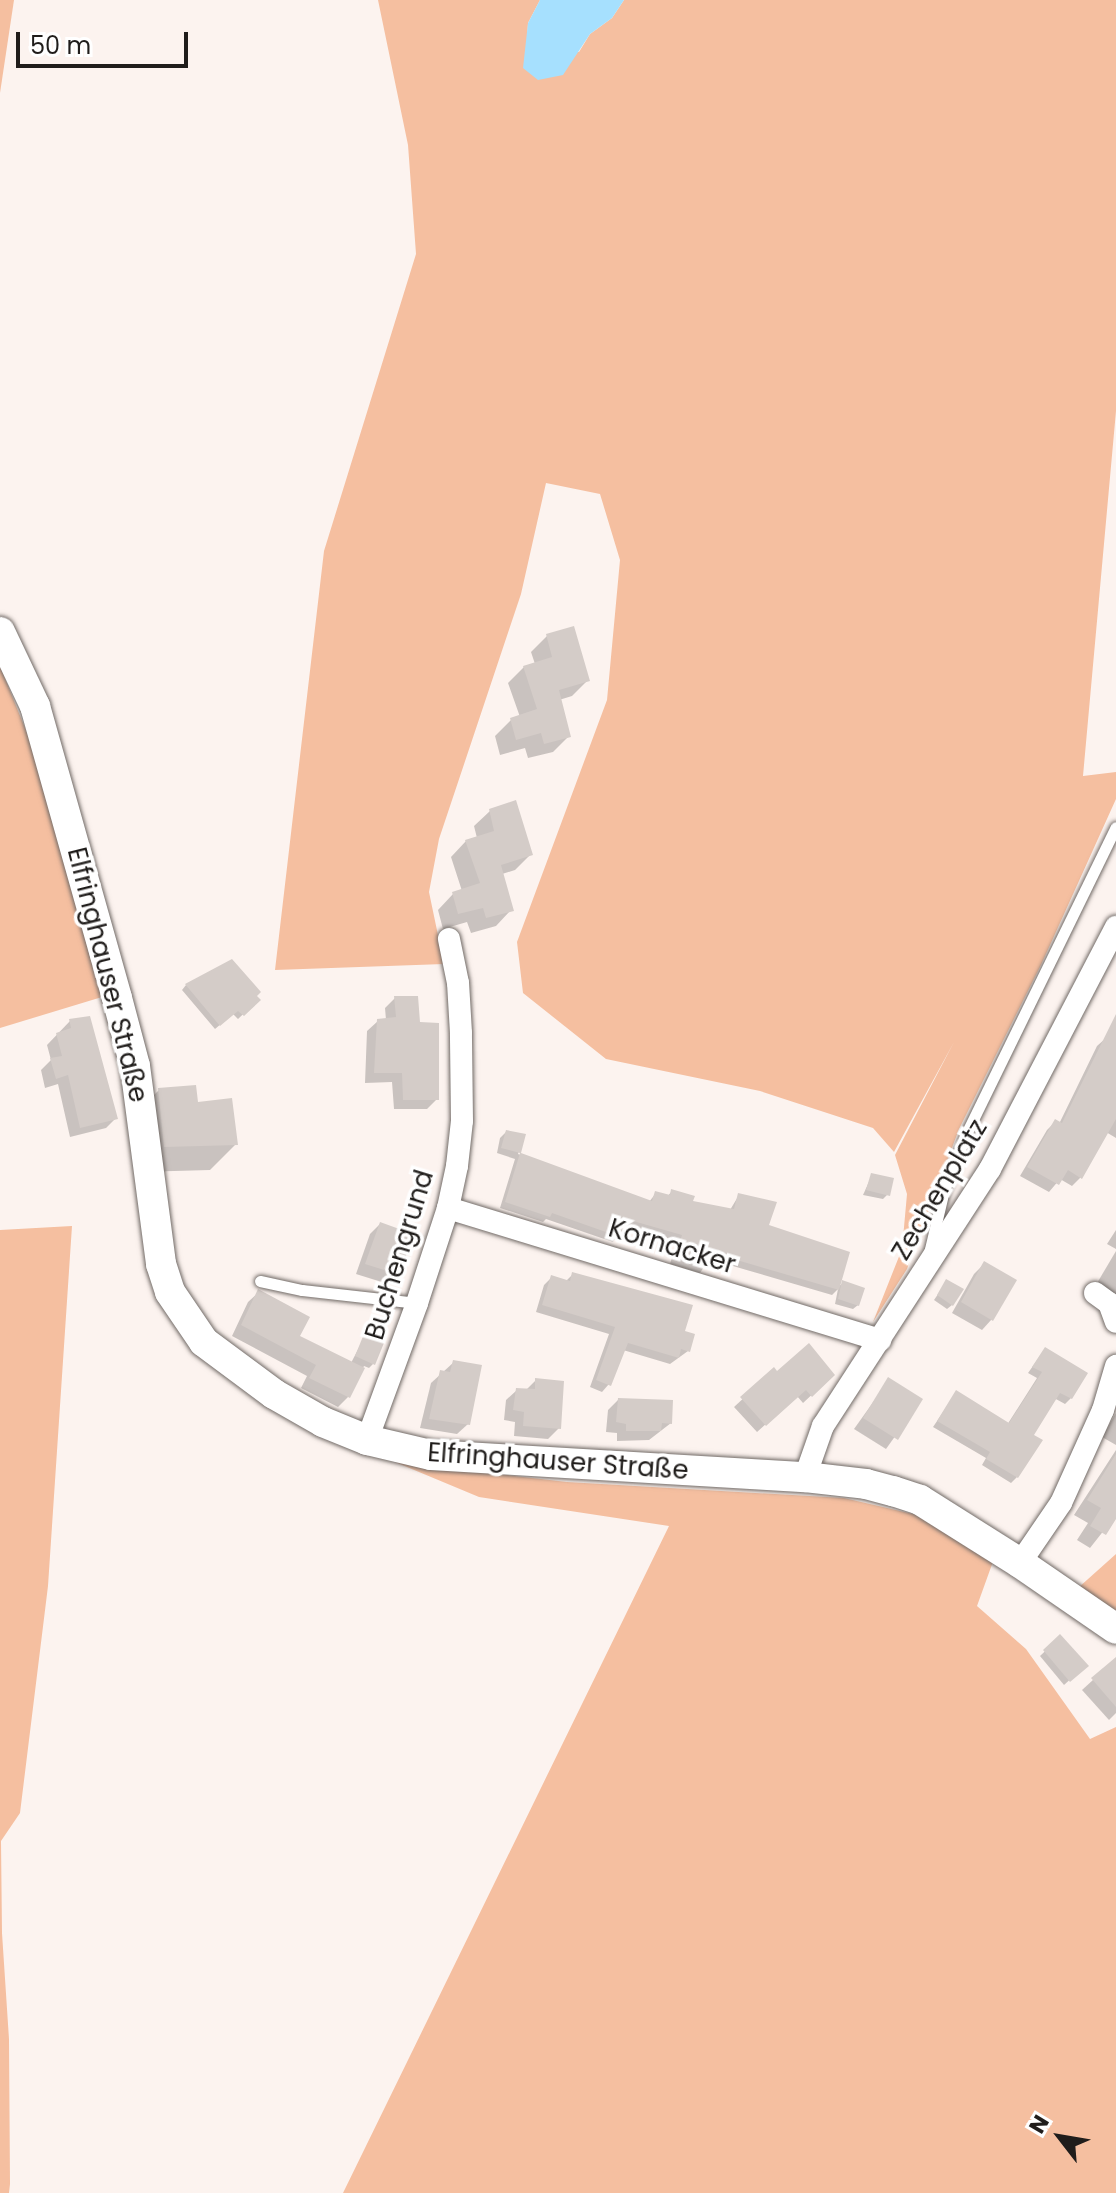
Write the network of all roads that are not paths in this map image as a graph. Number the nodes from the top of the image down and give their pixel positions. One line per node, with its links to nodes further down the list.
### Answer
1 (0, 632): 13 (main road, Elfringhauser Straße)
2 (1116, 827): 6 (lane)
3 (1116, 927): 6 (street, Zechenplatz)
4 (449, 939): 5 (street, Buchengrund)
5 (448, 1208): 9 (street, Buchengrund); 11 (street, Kornacker)
6 (926, 1270): 11 (street, Zechenplatz)
7 (260, 1281): 9 (lane)
8 (1095, 1293): 10 (street)
9 (417, 1303): 13 (street, Buchengrund)
10 (1116, 1322)
11 (880, 1340): 14 (street, Zechenplatz)
12 (1116, 1366): 15 (street)
13 (367, 1440): 14 (main road, Elfringhauser Straße)
14 (805, 1477): 15 (main road, Elfringhauser Straße)
15 (1020, 1563): 16 (main road, Elfringhauser Straße)
16 (1116, 1629)

